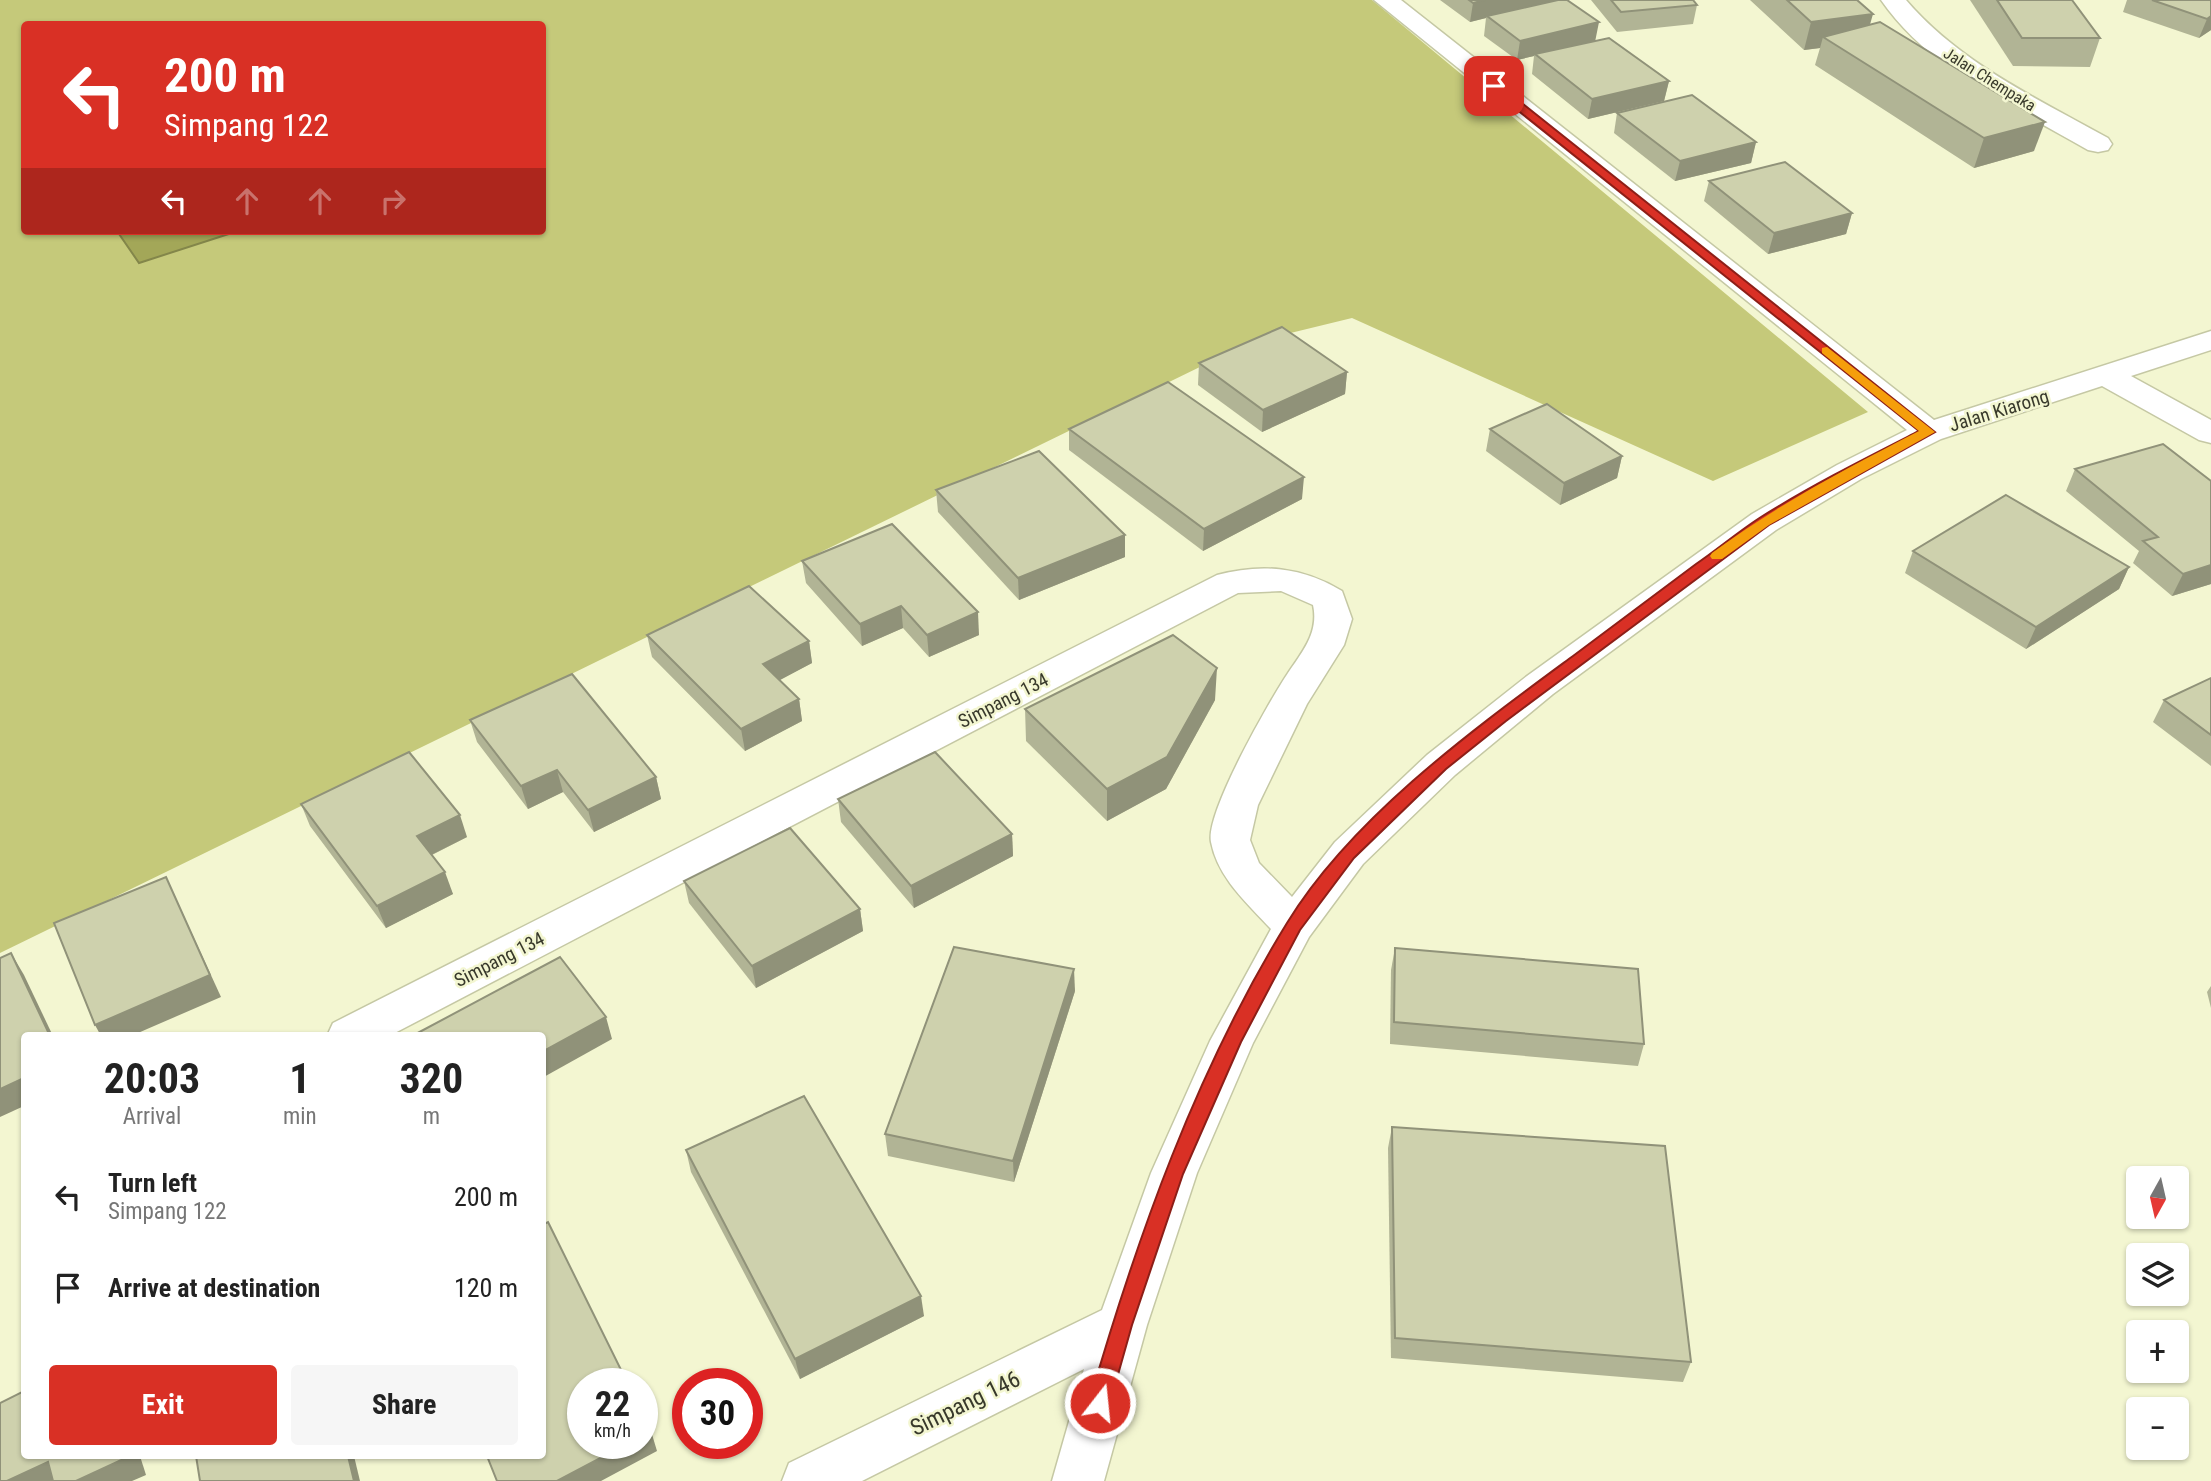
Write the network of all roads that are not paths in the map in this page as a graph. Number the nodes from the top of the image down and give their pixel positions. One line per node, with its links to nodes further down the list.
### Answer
1 (1386, 0): 6 (street)
2 (1893, 0): 3 (street, Jalan Chempaka)
3 (2098, 144)
4 (2211, 341): 5 (street, Jalan Kiarong)
5 (2107, 376): 6 (street, Jalan Kiarong); 7 (street)
6 (1929, 432): 8 (street, Jalan Kiarong)
7 (2211, 433)
8 (1294, 926): 9 (street, Simpang 134); 10 (street, Jalan Kiarong)
9 (357, 1032)
10 (1122, 1325): 11 (street, Simpang 146); 12 (street, Jalan Kiarong)
11 (808, 1481)
12 (1078, 1481)

